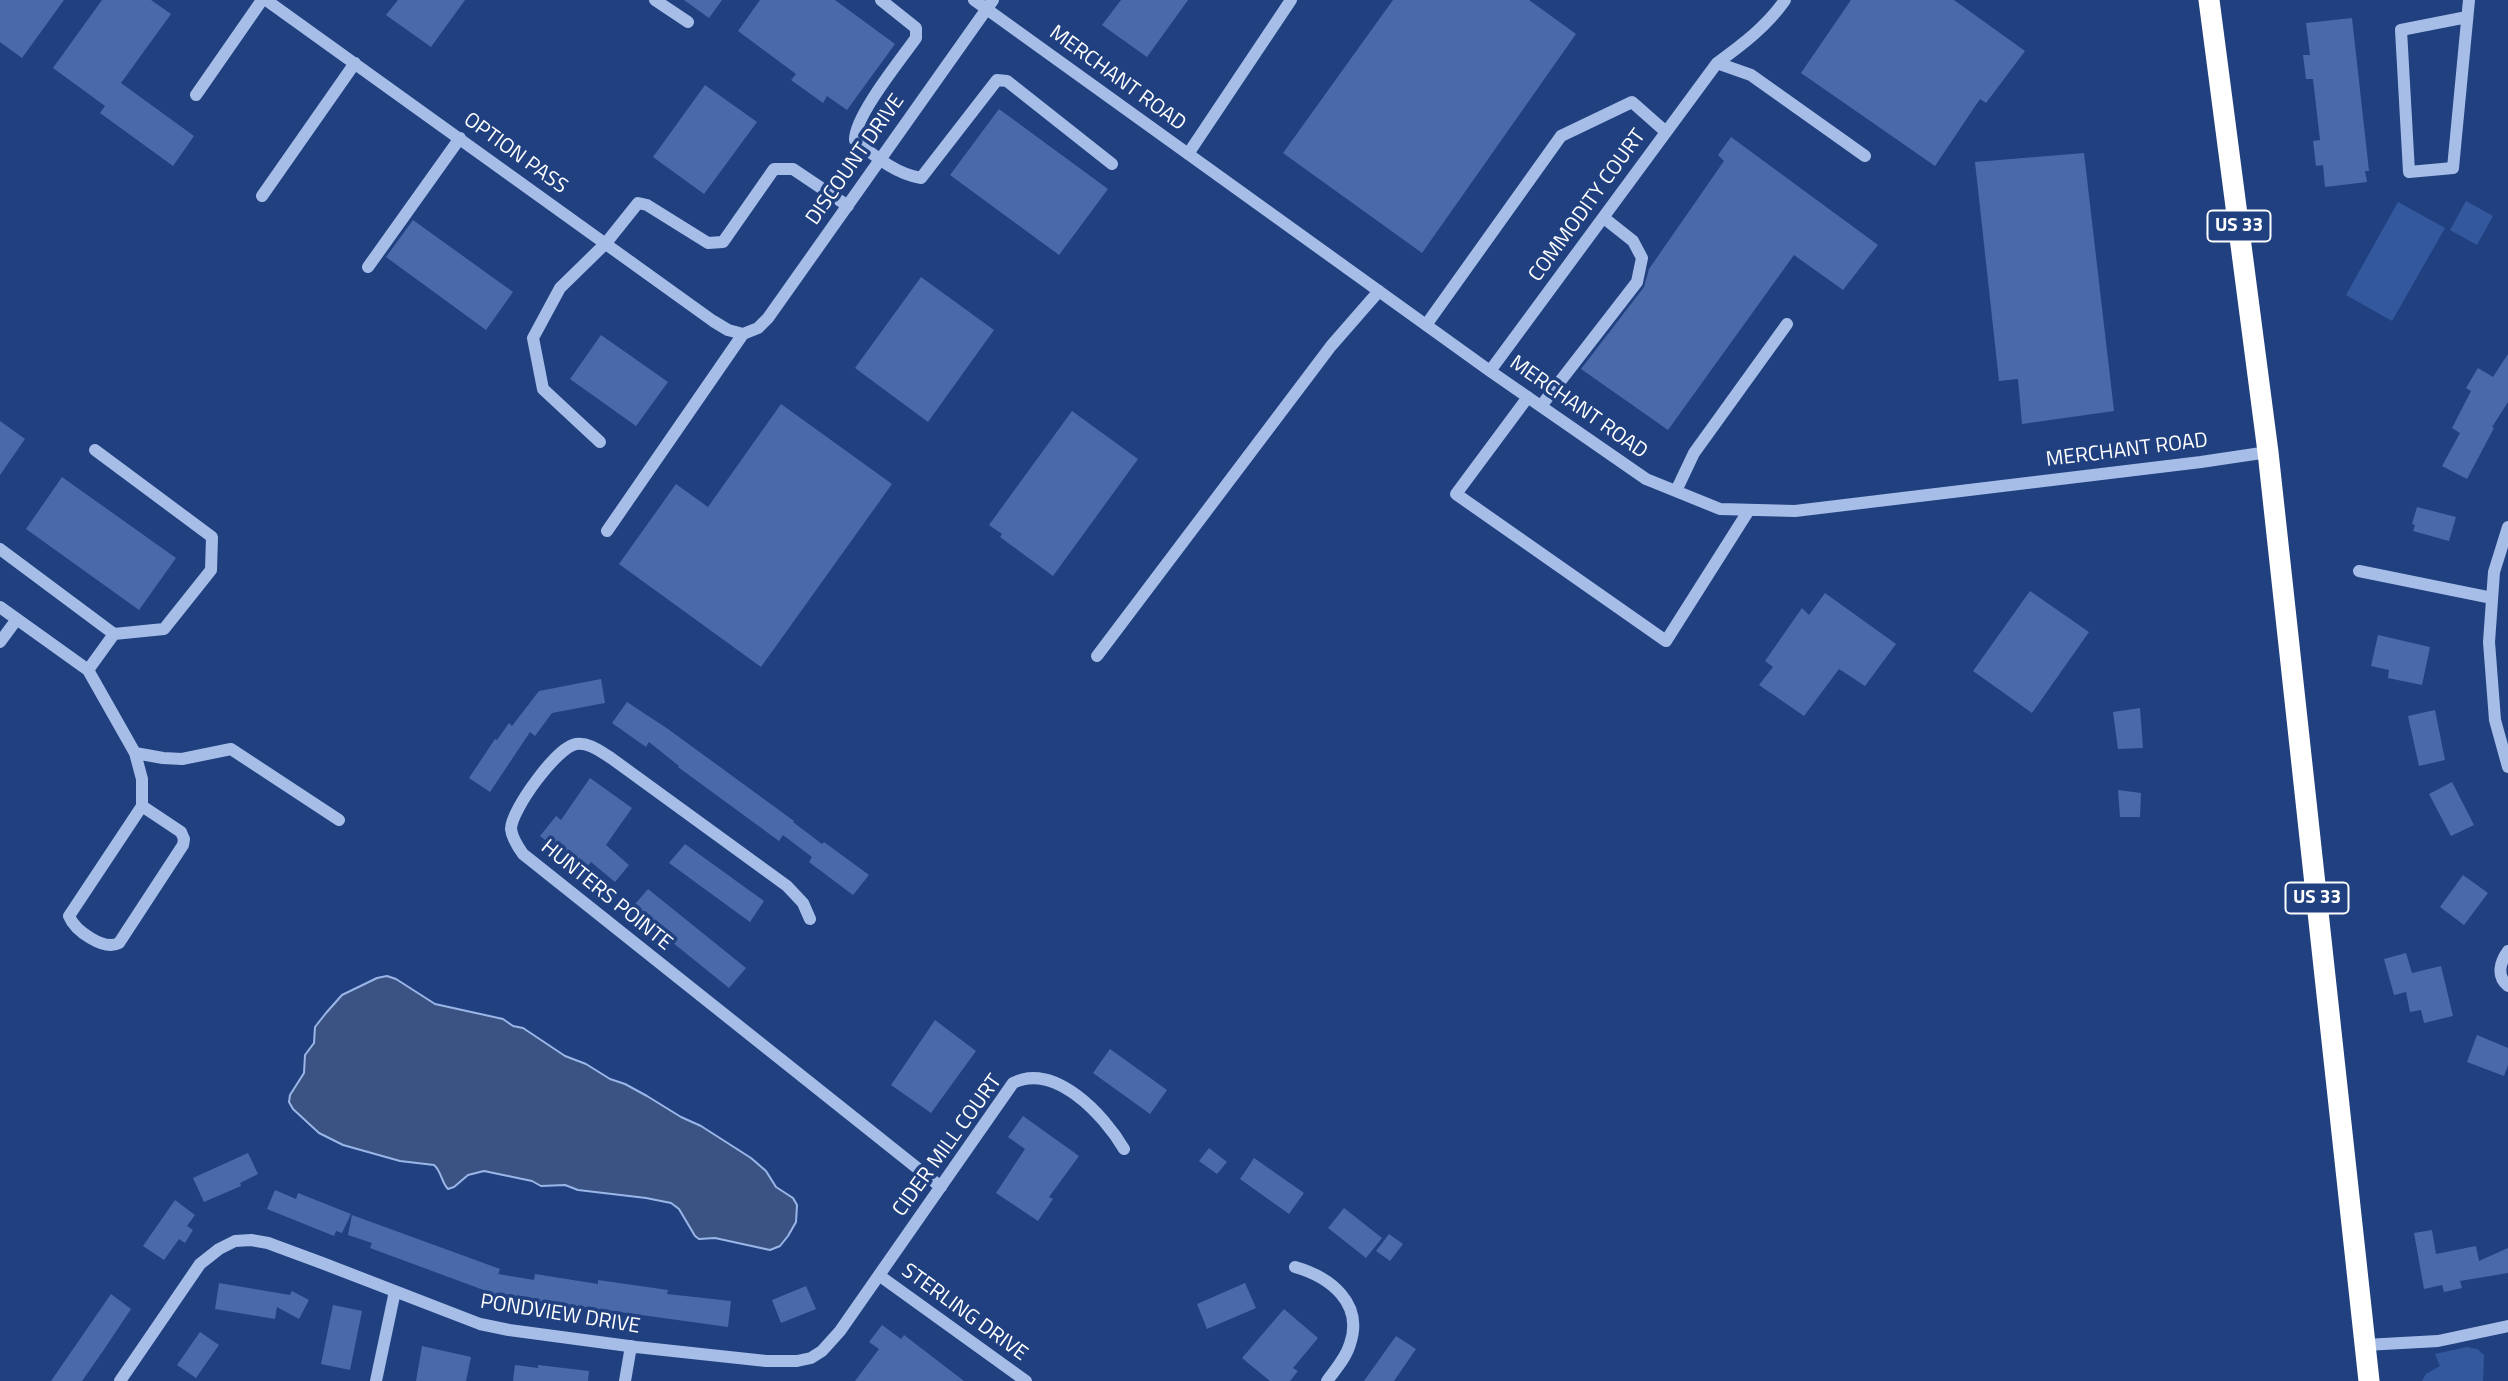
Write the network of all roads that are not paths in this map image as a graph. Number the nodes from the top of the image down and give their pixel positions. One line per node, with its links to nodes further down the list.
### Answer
1 (264, 0): 12 (street, OPTION PASS); 14 (street)
2 (655, 0): 11 (street)
3 (881, 0): 19 (street)
4 (974, 0): 9 (street, MERCHANT ROAD)
5 (1291, 0): 17 (street)
6 (1784, 0): 13 (street, COMMODITY COURT)
7 (2209, 0): 35 (highway, US 33)
8 (2469, 0): 10 (street)
9 (990, 5): 17 (street, MERCHANT ROAD); 19 (street, DISCOUNT DRIVE)
10 (2467, 17): 10 (street)
11 (688, 22)
12 (355, 63): 16 (street, OPTION PASS); 21 (street)
13 (1717, 63): 15 (street, COMMODITY COURT); 18 (street)
14 (196, 96)
15 (1666, 132): 23 (street, COMMODITY COURT); 28 (street)
16 (460, 138): 24 (street, OPTION PASS); 25 (street)
17 (1188, 154): 26 (street, MERCHANT ROAD)
18 (1866, 156)
19 (880, 159): 20 (street); 22 (street, DISCOUNT DRIVE)
20 (1112, 164)
21 (262, 196)
22 (848, 206): 24 (street); 29 (street, DISCOUNT DRIVE)
23 (1604, 218): 30 (street, COMMODITY COURT); 32 (street)
24 (606, 243): 29 (street, OPTION PASS); 33 (street)
25 (368, 267)
26 (1379, 291): 28 (street, MERCHANT ROAD); 47 (street)
27 (1787, 324): 36 (street)
28 (1426, 325): 30 (street, MERCHANT ROAD)
29 (743, 334): 39 (street, DISCOUNT DRIVE)
30 (1490, 371): 31 (street, MERCHANT ROAD)
31 (1528, 397): 32 (street, MERCHANT ROAD); 37 (street)
32 (1541, 406): 36 (street, MERCHANT ROAD)
33 (600, 442)
34 (95, 450): 45 (street)
35 (2268, 452): 37 (street, MERCHANT ROAD); 62 (highway, US 33)
36 (1676, 491): 37 (street, MERCHANT ROAD)
37 (1749, 510)
38 (2508, 527): 42 (street)
39 (607, 531)
40 (0, 549): 45 (street)
41 (2359, 571): 42 (street)
42 (2492, 598): 50 (street)
43 (0, 607): 44 (street)
44 (17, 619): 46 (street); 48 (street)
45 (114, 634): 48 (street)
46 (0, 642)
47 (1097, 656)
48 (88, 670): 49 (street)
49 (135, 753): 51 (street); 52 (street)
50 (2508, 766)
51 (142, 806): 51 (street)
52 (339, 820)
53 (810, 919): 57 (street, HUNTERS POINTE)
54 (2508, 951): 55 (street)
55 (2508, 986)
56 (1124, 1149): 57 (street, CIDER MILL COURT)
57 (941, 1187): 59 (street, CIDER MILL COURT)
58 (1294, 1267): 68 (street)
59 (880, 1276): 63 (street, PONDVIEW DRIVE); 67 (street, STERLING DRIVE)
60 (395, 1291): 63 (street, PONDVIEW DRIVE); 64 (street, PONDVIEW DRIVE); 65 (street)
61 (2508, 1326): 62 (street)
62 (2365, 1345): 69 (highway, US 33)
63 (631, 1346): 66 (street)
64 (120, 1381)
65 (376, 1381)
66 (625, 1381)
67 (1026, 1381)
68 (1327, 1381)
69 (2369, 1381)

